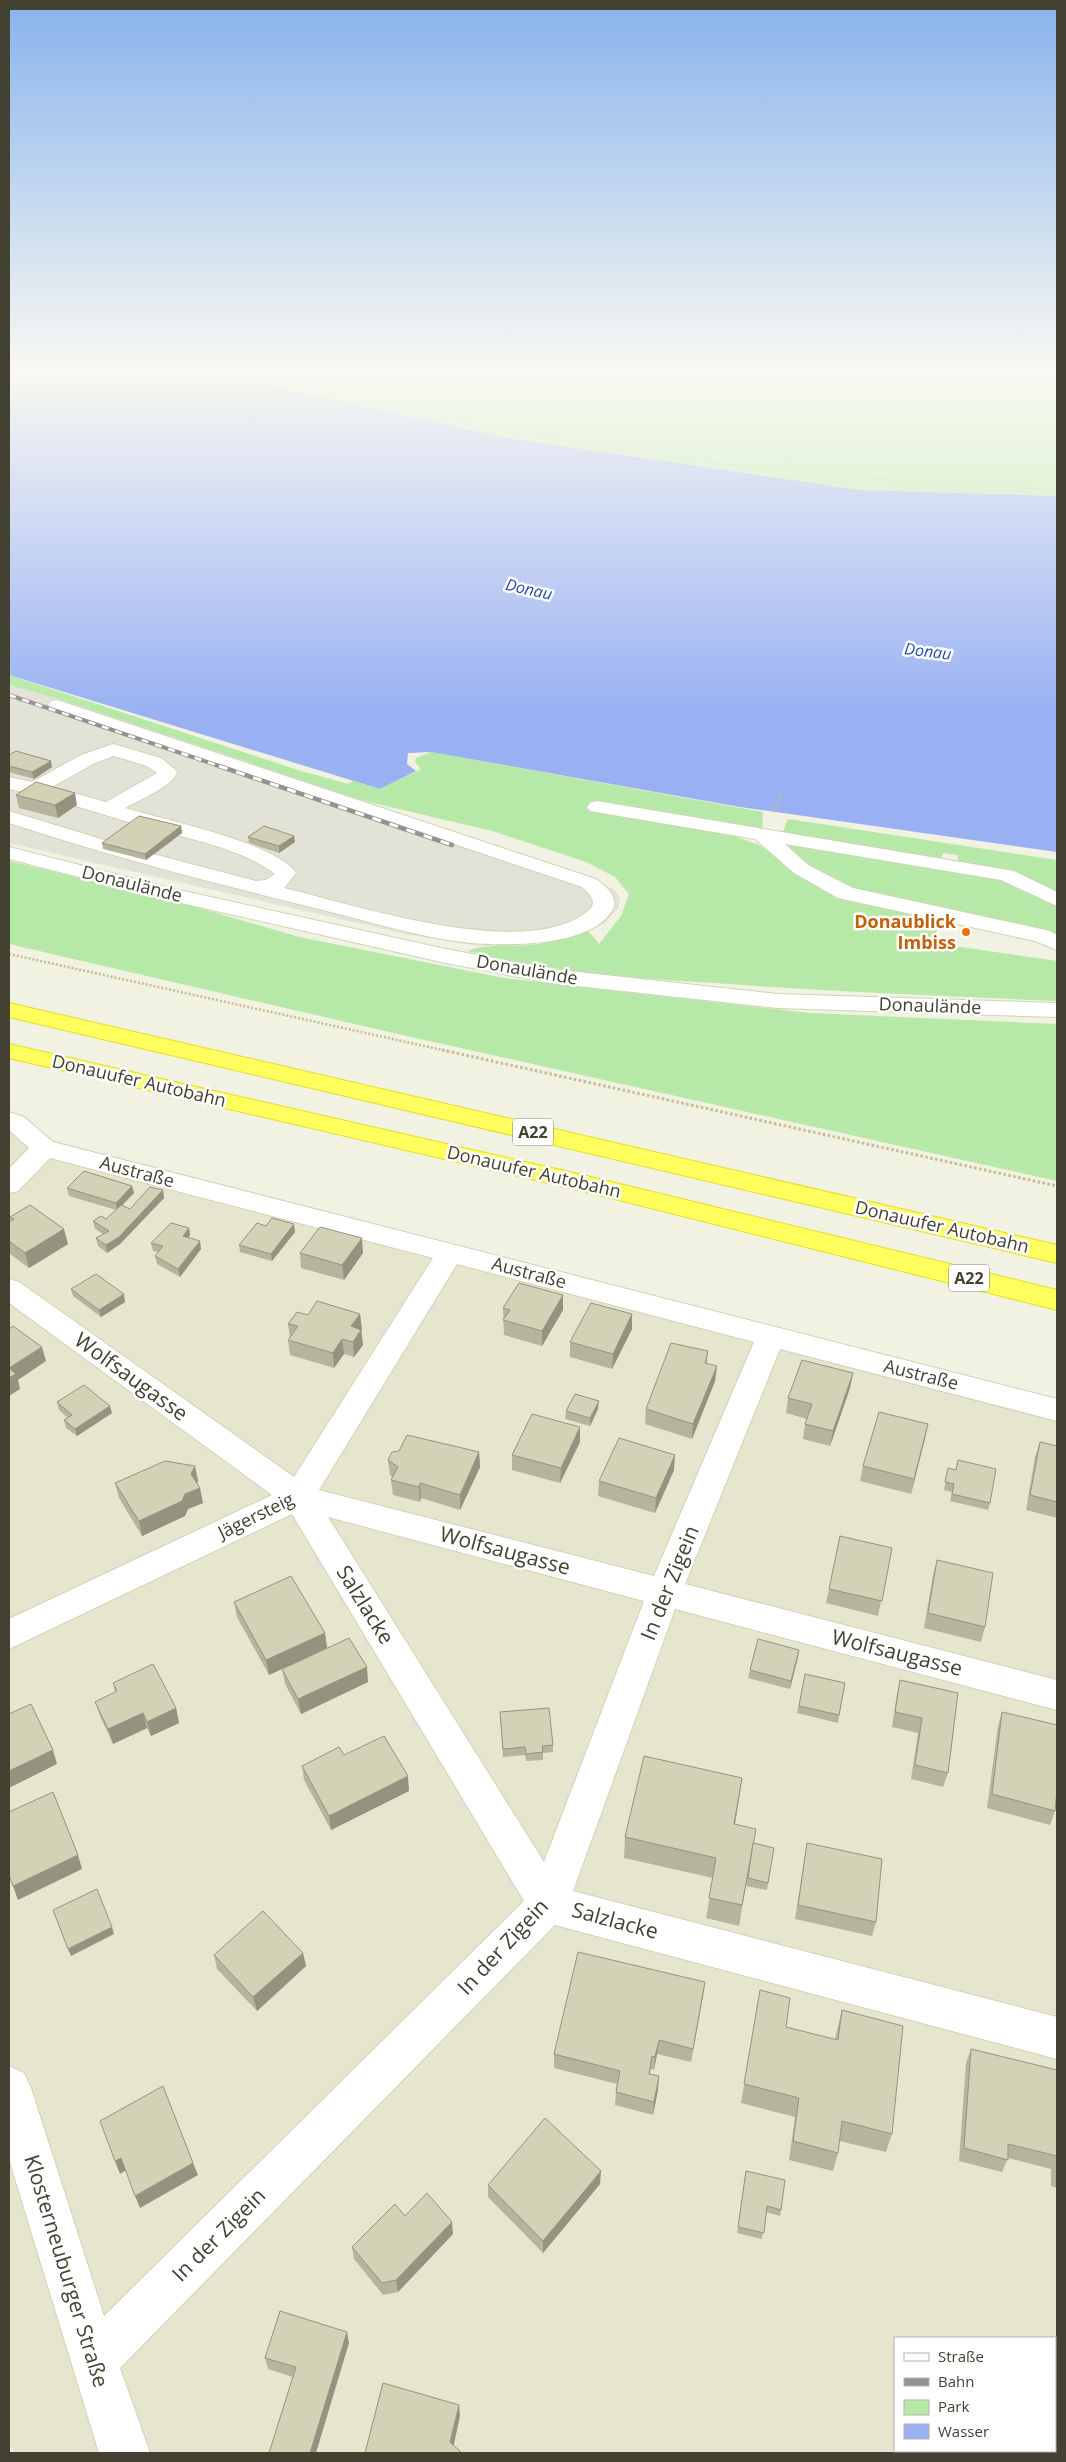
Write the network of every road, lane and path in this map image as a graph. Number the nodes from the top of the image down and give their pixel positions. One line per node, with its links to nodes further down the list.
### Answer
1 (932, 484): 2 (path)
2 (1057, 489)
3 (57, 705): 13 (street)
4 (9, 783): 5 (street)
5 (35, 788): 8 (street); 8 (street)
6 (782, 796): 9 (path)
7 (597, 806): 11 (street)
8 (108, 810): 13 (street)
9 (773, 812)
10 (9, 816): 13 (street)
11 (762, 835): 14 (street); 15 (street)
12 (9, 853): 18 (street, Donaulände)
13 (252, 886)
14 (1057, 900)
15 (1057, 942)
16 (9, 954): 23 (path)
17 (9, 1010): 25 (highway, Donauufer Autobahn / A22)
18 (1057, 1010)
19 (9, 1050): 27 (highway, Donauufer Autobahn / A22)
20 (9, 1120): 21 (street, Austraße)
21 (44, 1148): 22 (street); 24 (street, Austraße)
22 (9, 1185)
23 (1057, 1186)
24 (450, 1253): 28 (street, Austraße); 30 (street, Jägersteig)
25 (1057, 1254)
26 (9, 1289): 30 (street, Wolfsaugasse)
27 (1057, 1300)
28 (771, 1336): 29 (street, Austraße); 31 (street, In der Zigein)
29 (1057, 1410)
30 (298, 1497): 31 (street, Wolfsaugasse); 32 (street, Jägersteig); 34 (street, Salzlacke)
31 (664, 1593): 33 (street, Wolfsaugasse); 34 (street, In der Zigein)
32 (9, 1635)
33 (1057, 1694)
34 (548, 1904): 35 (street, Salzlacke); 37 (street, In der Zigein)
35 (1057, 2038)
36 (9, 2088): 37 (street, Klosterneuburger Straße)
37 (94, 2360): 38 (street, Klosterneuburger Straße)
38 (125, 2453)

